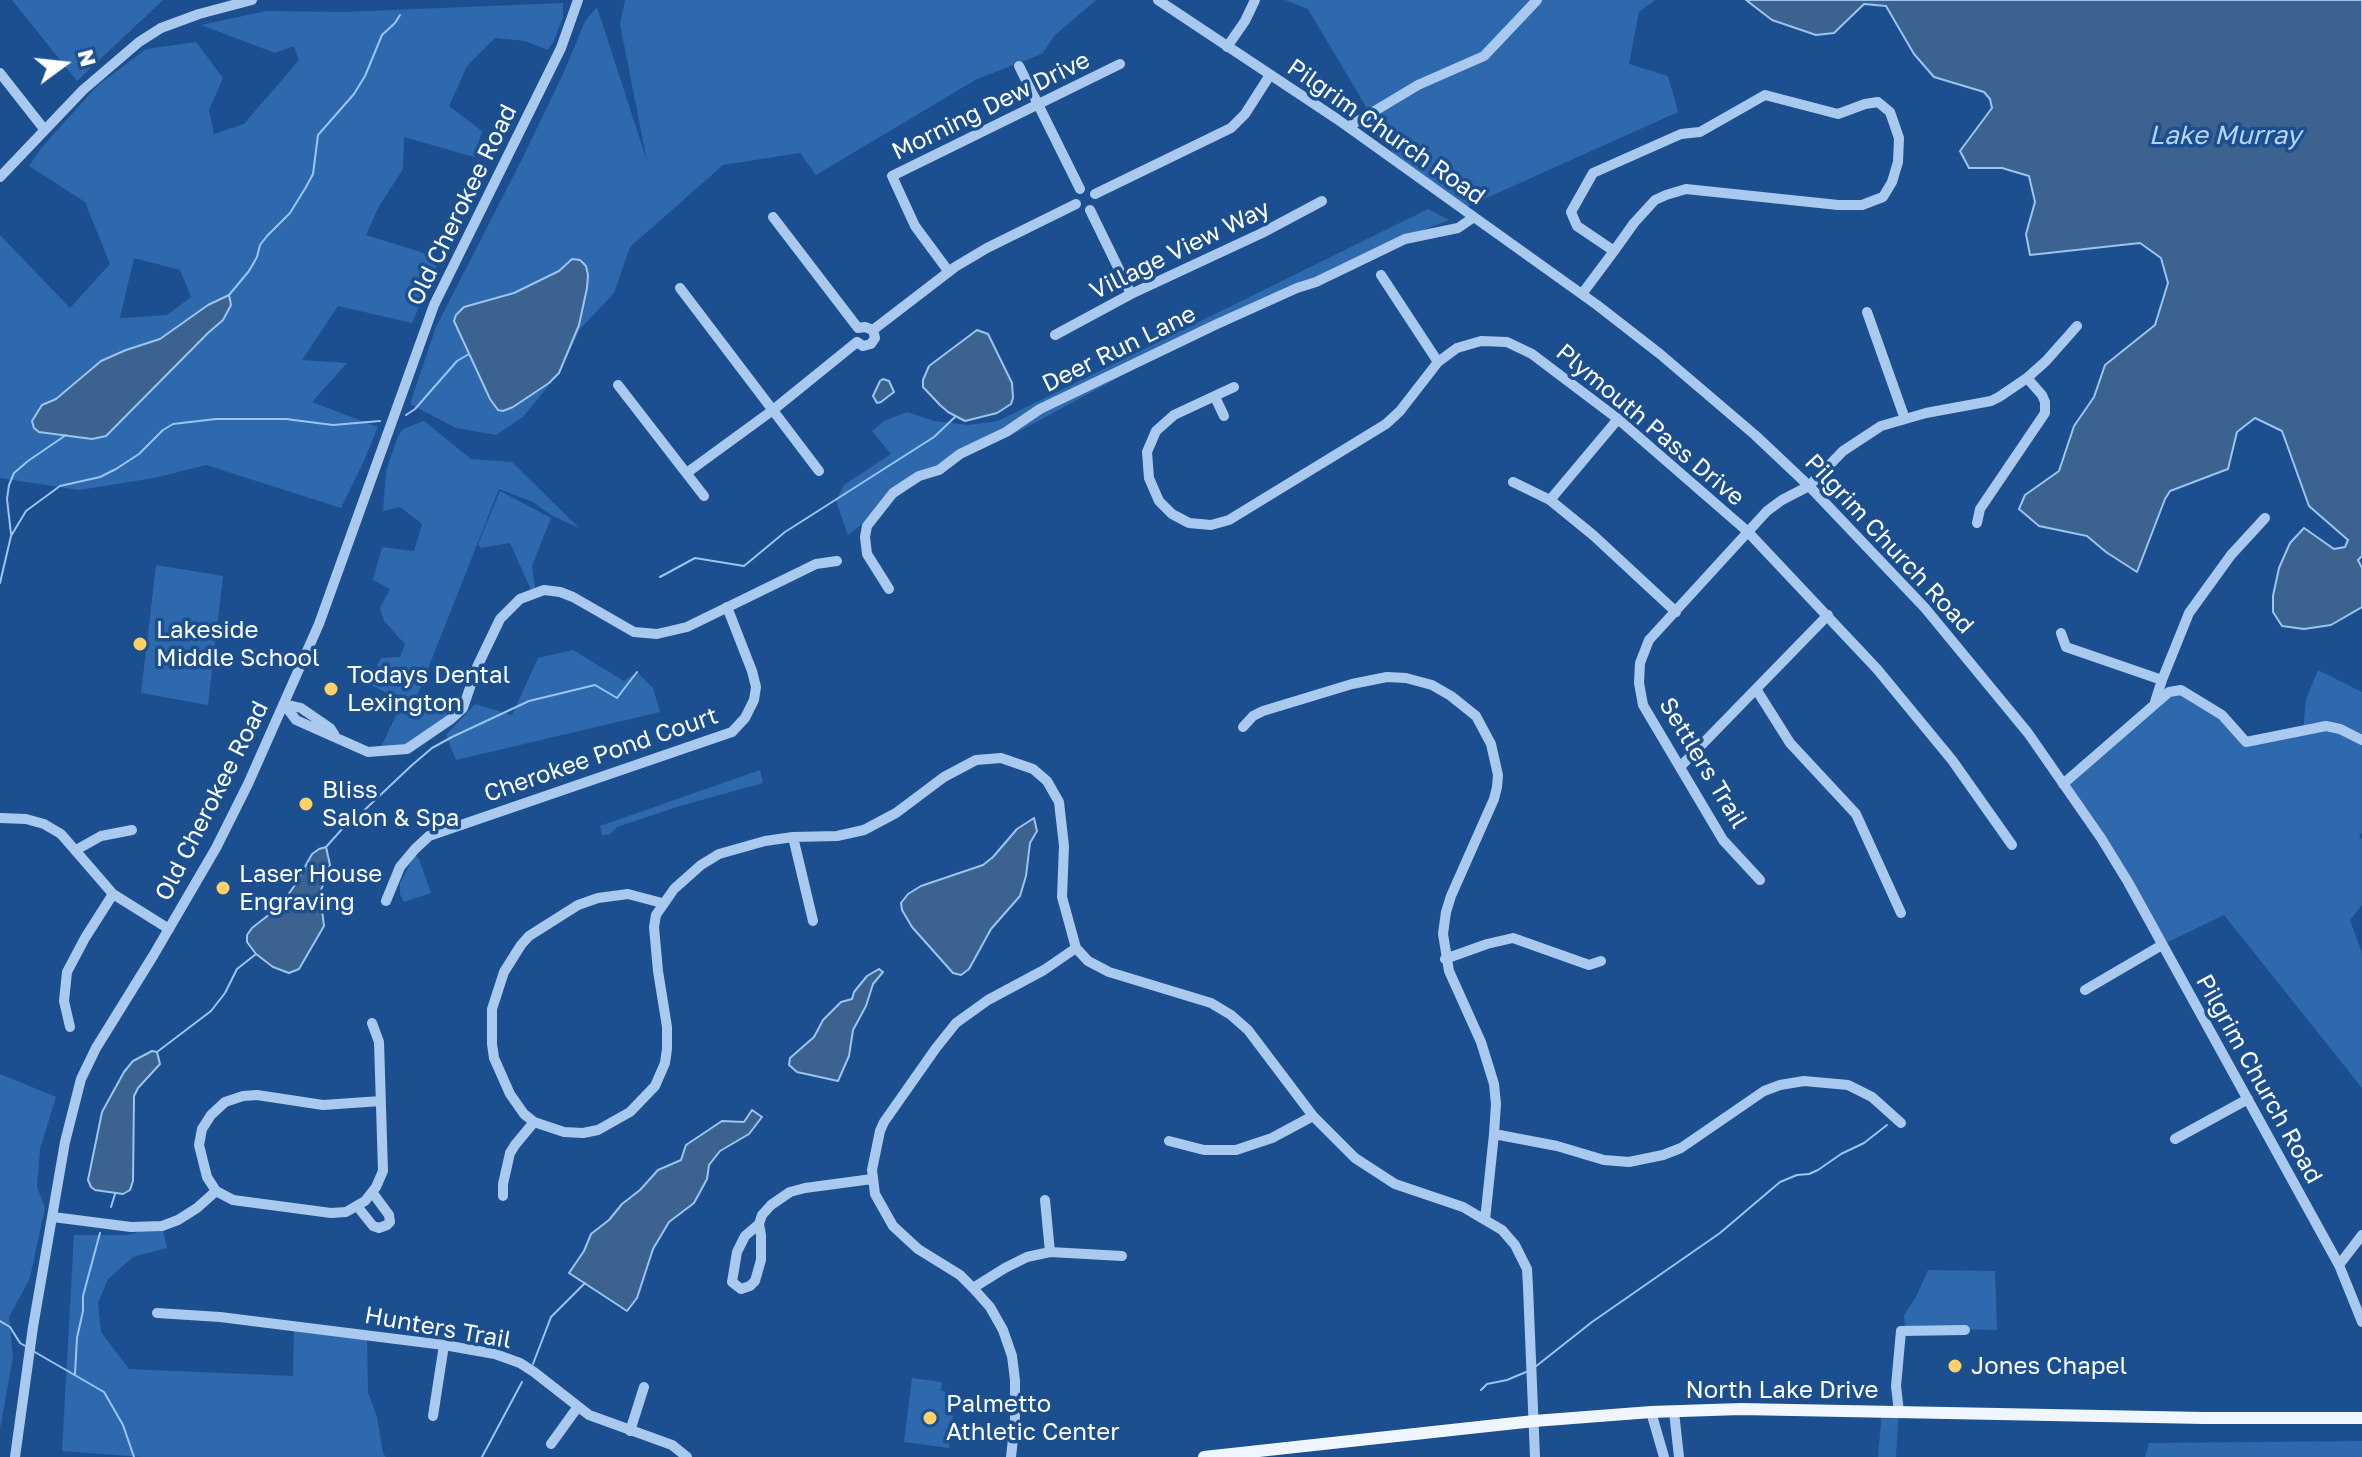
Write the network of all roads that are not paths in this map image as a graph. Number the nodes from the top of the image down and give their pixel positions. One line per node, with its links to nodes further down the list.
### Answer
1 (252, 0): 13 (street)
2 (578, 0): 60 (street, Old Cherokee Road)
3 (1158, 0): 6 (street, Pilgrim Church Road)
4 (1255, 0): 6 (street)
5 (1537, 0): 12 (street)
6 (1227, 47): 10 (street, Pilgrim Church Road)
7 (1120, 64): 11 (street, Morning Dew Drive)
8 (1019, 66): 11 (street)
9 (0, 73): 13 (street)
10 (1270, 75): 12 (street, Pilgrim Church Road); 16 (street)
11 (1037, 104): 15 (street); 23 (street, Morning Dew Drive)
12 (1348, 127): 21 (street, Pilgrim Church Road)
13 (44, 129): 14 (street)
14 (0, 177)
15 (1080, 189): 16 (street); 18 (street)
16 (1095, 194): 19 (street)
17 (1322, 201): 26 (street, Village View Way)
18 (1076, 204): 19 (street); 23 (street)
19 (1090, 210): 26 (street)
20 (773, 217): 30 (street)
21 (1474, 217): 27 (street, Pilgrim Church Road); 53 (street, Deer Run Lane)
22 (1614, 251): 22 (street); 27 (street)
23 (949, 272): 31 (street)
24 (1381, 275): 34 (street)
25 (680, 288): 39 (street)
26 (1131, 294): 32 (street, Village View Way)
27 (1582, 294): 46 (street, Pilgrim Church Road)
28 (1867, 312): 42 (street)
29 (2077, 326): 35 (street, Settlers Trail)
30 (858, 328): 31 (street); 33 (street)
31 (873, 330): 33 (street)
32 (1055, 335)
33 (857, 342): 39 (street)
34 (1438, 362): 38 (street, Plymouth Pass Drive); 41 (street, Plymouth Pass Drive)
35 (2027, 378): 42 (street, Settlers Trail); 50 (street)
36 (618, 385): 44 (street)
37 (1234, 387): 38 (street, Plymouth Pass Drive)
38 (1215, 397): 40 (street)
39 (773, 410): 43 (street); 44 (street)
40 (1224, 416)
41 (1618, 419): 48 (street); 51 (street, Plymouth Pass Drive)
42 (1905, 419): 46 (street, Settlers Trail)
43 (819, 471)
44 (688, 472): 47 (street)
45 (1513, 482): 48 (street)
46 (1809, 486): 51 (street, Settlers Trail); 65 (street, Pilgrim Church Road)
47 (704, 496)
48 (1550, 500): 55 (street)
49 (2265, 518): 58 (street)
50 (1977, 523)
51 (1747, 531): 55 (street, Settlers Trail); 56 (street, Plymouth Pass Drive)
52 (837, 561): 54 (street)
53 (889, 589)
54 (727, 607): 60 (street); 73 (street, Cherokee Pond Court)
55 (1676, 612): 64 (street, Settlers Trail)
56 (1828, 615): 59 (street); 69 (street, Plymouth Pass Drive)
57 (2061, 633): 58 (street)
58 (2162, 680): 61 (street)
59 (1756, 689): 64 (street); 75 (street)
60 (284, 704): 77 (street, Old Cherokee Road)
61 (2155, 704): 63 (street); 65 (street)
62 (1243, 727): 80 (street)
63 (2362, 740)
64 (1680, 767): 71 (street, Settlers Trail)
65 (2063, 784): 78 (street, Pilgrim Church Road)
66 (0, 818): 70 (street)
67 (132, 830): 70 (street)
68 (793, 837): 74 (street); 76 (street); 79 (street)
69 (2012, 845)
70 (76, 850): 72 (street)
71 (1760, 880)
72 (113, 894): 77 (street); 84 (street)
73 (386, 901)
74 (662, 903): 88 (street); 88 (street)
75 (1901, 913)
76 (813, 921)
77 (169, 929): 99 (street, Old Cherokee Road)
78 (2162, 945): 82 (street); 85 (street, Pilgrim Church Road)
79 (1076, 948): 87 (street); 93 (street)
80 (1445, 959): 81 (street); 90 (street)
81 (1601, 961)
82 (2085, 990)
83 (372, 1023): 86 (street)
84 (70, 1027)
85 (2248, 1099): 91 (street); 105 (street, Pilgrim Church Road)
86 (381, 1101): 94 (street); 95 (street)
87 (1313, 1116): 92 (street); 100 (street)
88 (534, 1122): 96 (street)
89 (1901, 1123): 90 (street)
90 (1494, 1134): 100 (street)
91 (2175, 1139)
92 (1169, 1141)
93 (872, 1179): 101 (street); 106 (street)
94 (216, 1191): 98 (street); 99 (street)
95 (372, 1192): 98 (street); 98 (street)
96 (503, 1196)
97 (1045, 1200): 103 (street)
98 (357, 1206)
99 (53, 1217): 121 (street, Old Cherokee Road)
100 (1485, 1220): 118 (street)
101 (759, 1224): 101 (street)
102 (2362, 1235): 105 (street)
103 (1050, 1252): 104 (street); 106 (street)
104 (1122, 1256)
105 (2339, 1265): 108 (street, Pilgrim Church Road)
106 (973, 1288): 123 (street)
107 (157, 1313): 110 (street, Hunters Trail)
108 (2362, 1322)
109 (1965, 1330): 115 (street)
110 (444, 1345): 112 (street, Hunters Trail); 116 (street)
111 (644, 1387): 119 (street)
112 (577, 1408): 119 (street, Hunters Trail); 120 (street)
113 (1651, 1412): 114 (main road, North Lake Drive); 118 (main road, North Lake Drive); 126 (street)
114 (1674, 1412): 115 (main road, North Lake Drive); 127 (street)
115 (1899, 1412): 117 (main road, North Lake Drive)
116 (433, 1416)
117 (2362, 1418)
118 (1534, 1421): 124 (main road, North Lake Drive); 125 (street)
119 (630, 1431): 122 (street, Hunters Trail)
120 (551, 1444)
121 (15, 1457)
122 (687, 1457)
123 (1011, 1457)
124 (1204, 1457)
125 (1535, 1457)
126 (1664, 1457)
127 (1679, 1457)

